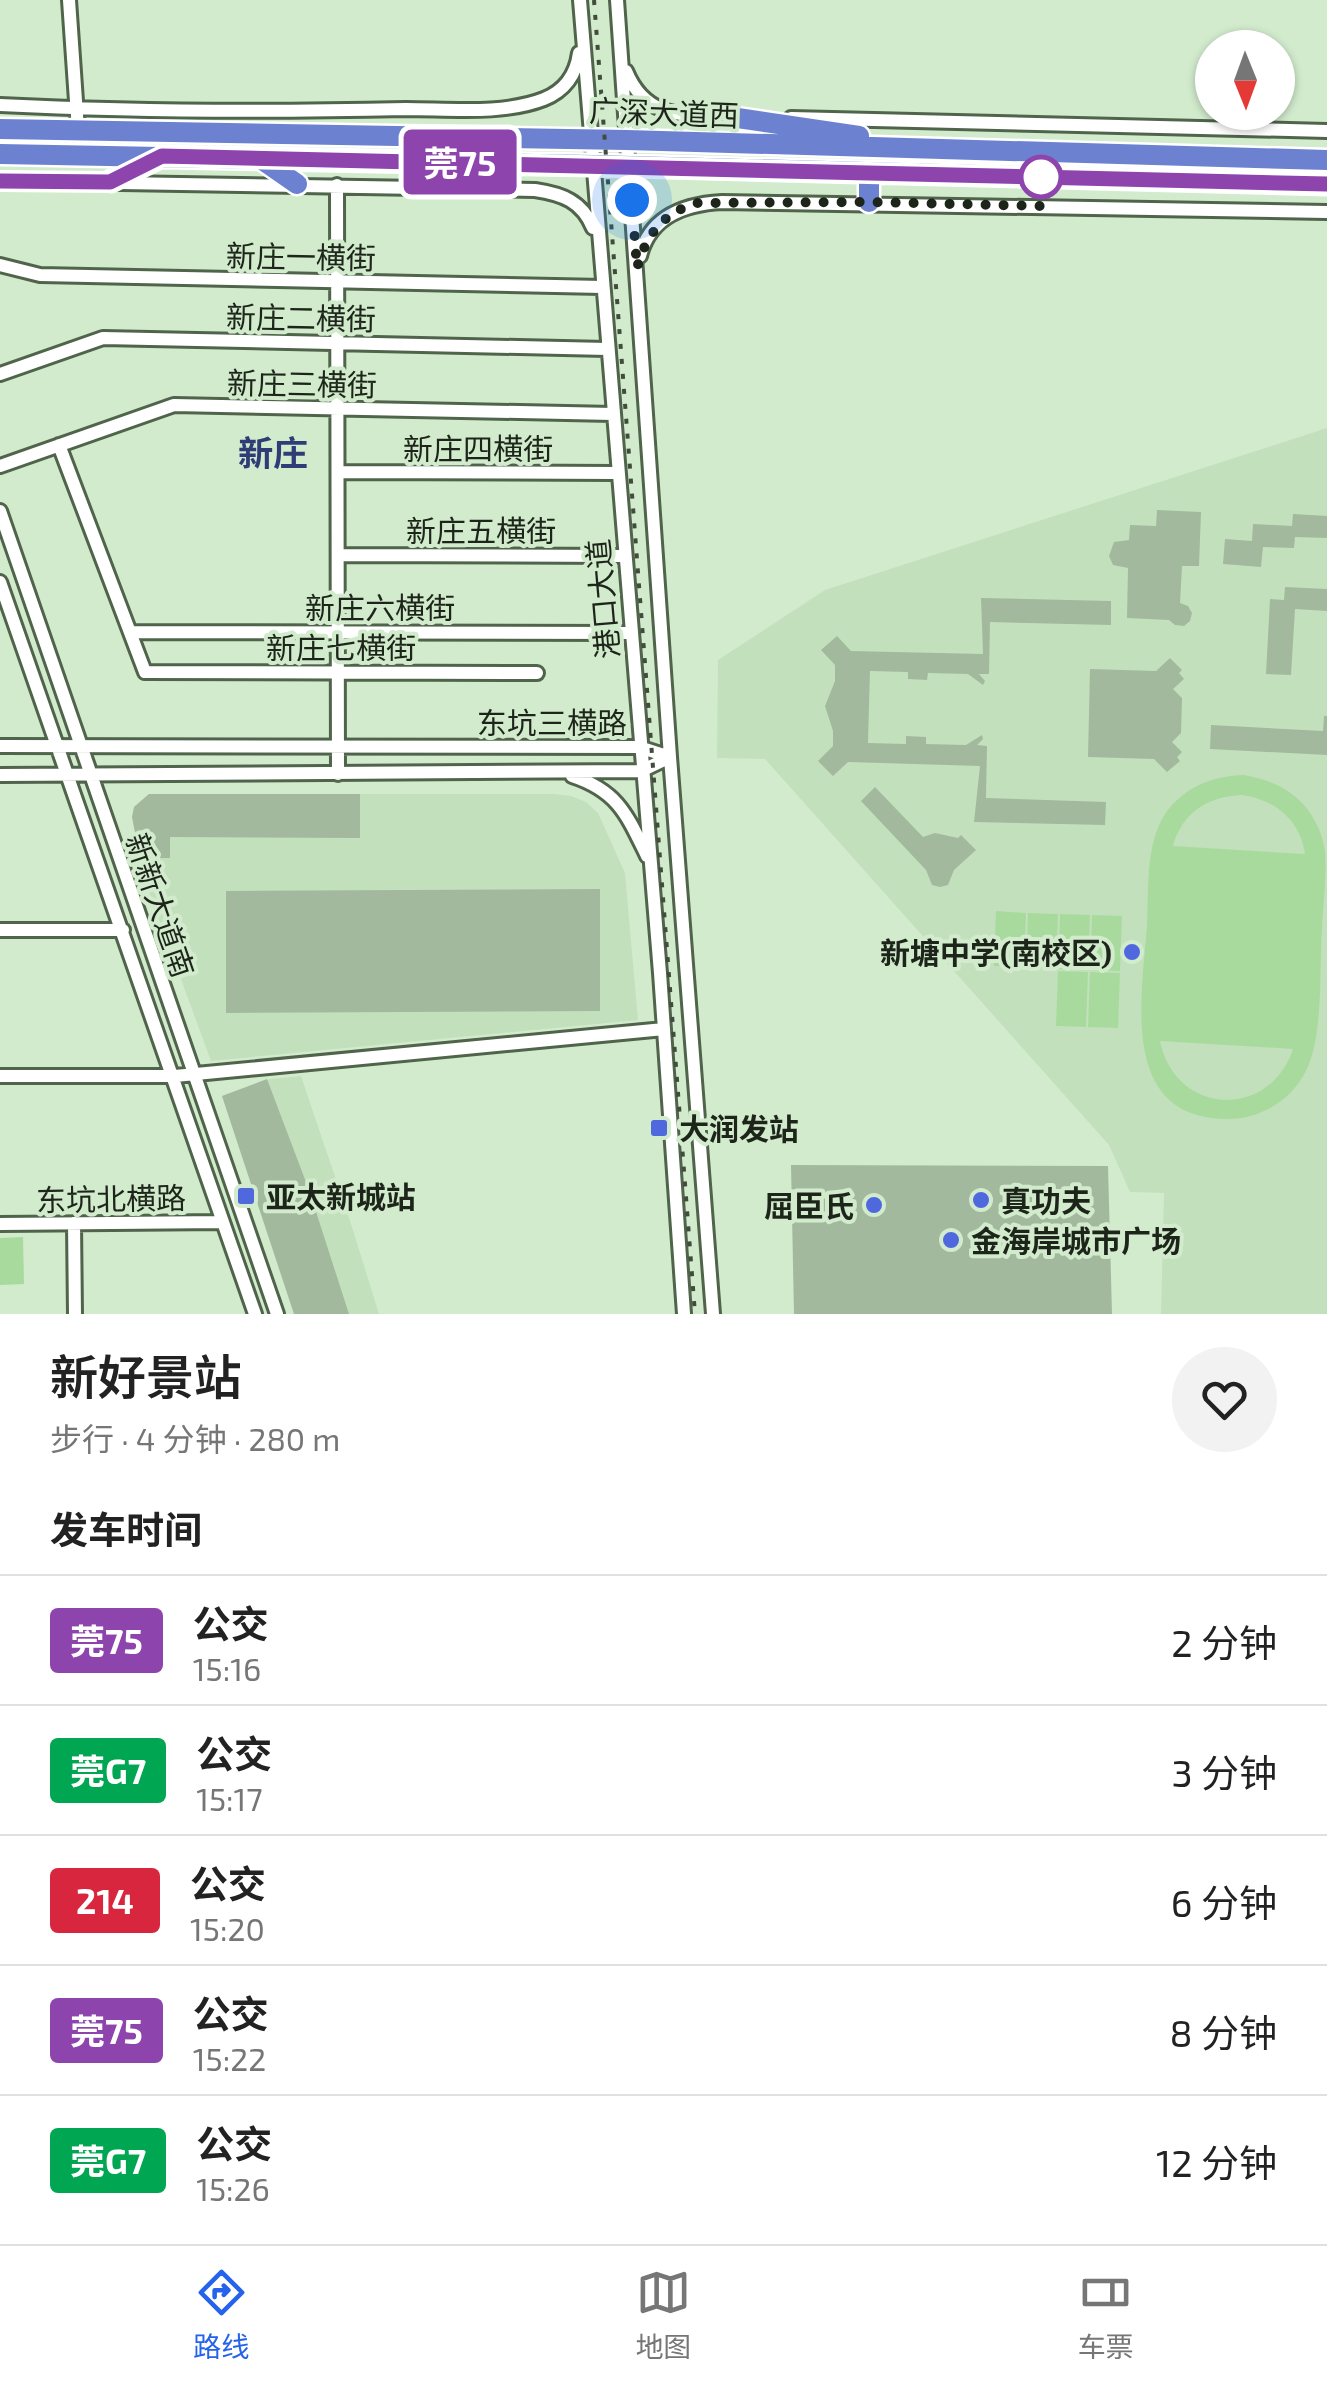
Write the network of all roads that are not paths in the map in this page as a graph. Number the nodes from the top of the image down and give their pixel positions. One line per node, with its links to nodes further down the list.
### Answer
1 (69, 0): 7 (street)
2 (580, 0): 4 (street, 港口大道)
3 (618, 0): 5 (street, 港口大道)
4 (582, 36): 7 (street); 12 (street, 港口大道)
5 (621, 60): 8 (street); 13 (street, 港口大道)
6 (0, 105): 7 (street)
7 (77, 109): 10 (street)
8 (724, 116): 11 (street); 14 (highway)
9 (0, 128): 10 (highway, 广深大道西)
10 (78, 130): 12 (highway, 广深大道西)
11 (1327, 131)
12 (590, 140): 13 (highway, 广深大道西); 19 (street, 港口大道)
13 (628, 140): 14 (highway, 广深大道西); 20 (street, 港口大道)
14 (920, 148): 18 (highway, 广深大道西)
15 (0, 154): 16 (highway, 广深大道西)
16 (162, 156): 17 (highway, 广深大道西); 23 (highway)
17 (259, 158): 19 (highway, 广深大道西); 24 (highway)
18 (1327, 160)
19 (592, 165): 20 (highway, 广深大道西); 29 (street, 港口大道)
20 (630, 166): 21 (highway, 广深大道西); 31 (street, 港口大道)
21 (869, 174): 25 (highway, 广深大道西); 27 (highway)
22 (0, 181): 23 (street)
23 (110, 182): 24 (street)
24 (296, 184): 26 (street)
25 (1327, 184)
26 (336, 185): 29 (street); 32 (street)
27 (869, 202): 28 (street); 31 (street)
28 (1327, 212)
29 (600, 249): 33 (street, 港口大道)
30 (0, 265): 32 (street, 新庄一横街)
31 (637, 268): 57 (street, 港口大道)
32 (338, 282): 33 (street, 新庄一横街); 34 (street)
33 (602, 287): 35 (street, 港口大道)
34 (338, 343): 35 (street, 新庄二横街); 36 (street, 新庄二横街); 37 (street)
35 (608, 349): 38 (street, 港口大道)
36 (0, 374)
37 (338, 408): 38 (street, 新庄三横街); 39 (street, 新庄三横街); 41 (street)
38 (613, 414): 42 (street, 港口大道)
39 (59, 446): 40 (street, 新庄三横街); 47 (street)
40 (0, 466)
41 (338, 472): 42 (street, 新庄四横街); 44 (street)
42 (618, 473): 45 (street, 港口大道)
43 (0, 511): 54 (street, 新新大道南)
44 (338, 555): 45 (street, 新庄五横街); 48 (street)
45 (624, 556): 49 (street, 港口大道)
46 (1, 587): 53 (street, 新新大道南)
47 (130, 632): 48 (street, 新庄六横街); 50 (street, 新庄七横街)
48 (338, 632): 49 (street, 新庄六横街); 50 (street)
49 (630, 632): 56 (street, 港口大道)
50 (338, 672): 51 (street, 新庄七横街); 55 (street)
51 (536, 673)
52 (0, 746): 53 (street, 东坑三横路)
53 (58, 746): 54 (street, 东坑三横路); 62 (street, 新新大道南)
54 (79, 746): 55 (street, 东坑三横路); 63 (street, 新新大道南)
55 (338, 746): 56 (street, 东坑三横路); 60 (street)
56 (640, 747): 57 (street, 东坑三横路); 58 (street, 港口大道)
57 (670, 757): 58 (street, 东坑三横路); 78 (street, 港口大道)
58 (642, 771): 59 (street, 东坑三横路); 64 (street, 港口大道)
59 (560, 772): 60 (street, 东坑三横路); 64 (street)
60 (338, 774): 63 (street, 东坑三横路)
61 (0, 775): 62 (street, 东坑三横路)
62 (68, 775): 63 (street, 东坑三横路); 66 (street, 新新大道南)
63 (91, 775): 68 (street, 新新大道南)
64 (650, 863): 67 (street, 港口大道)
65 (0, 930): 66 (street)
66 (123, 930): 70 (street, 新新大道南)
67 (664, 1029): 68 (street); 77 (street, 港口大道)
68 (193, 1074): 70 (street); 76 (street, 新新大道南)
69 (0, 1076): 70 (street)
70 (174, 1076): 71 (street, 新新大道南)
71 (222, 1222): 72 (street, 东坑北横路); 75 (street, 新新大道南)
72 (74, 1223): 73 (street, 东坑北横路); 74 (street)
73 (0, 1224)
74 (75, 1314)
75 (255, 1314)
76 (277, 1314)
77 (684, 1314)
78 (713, 1314)

